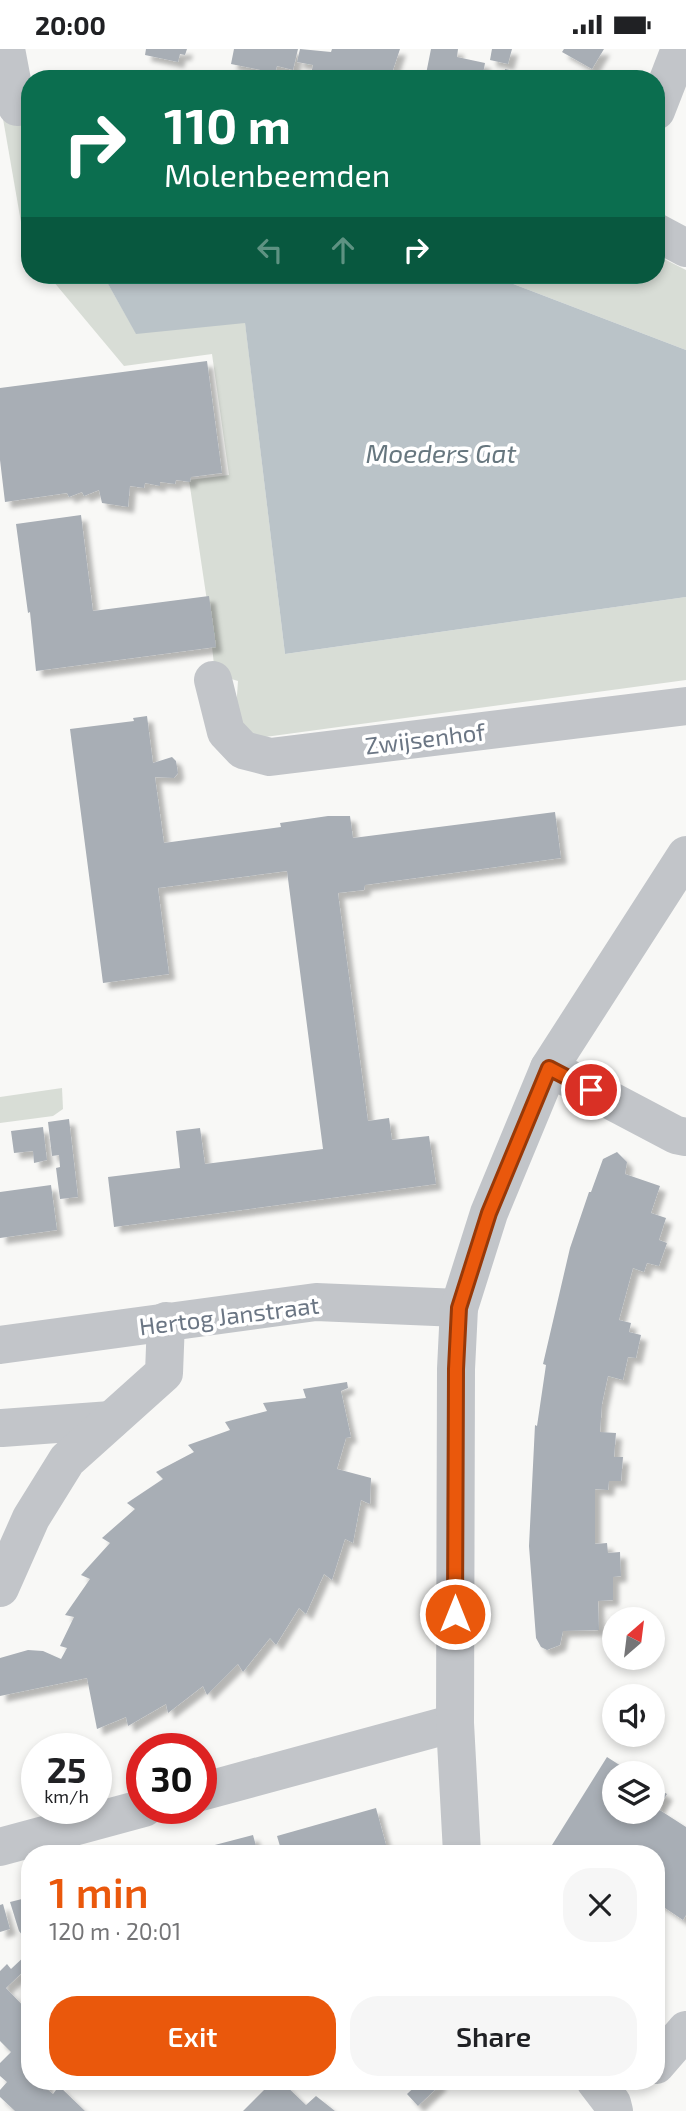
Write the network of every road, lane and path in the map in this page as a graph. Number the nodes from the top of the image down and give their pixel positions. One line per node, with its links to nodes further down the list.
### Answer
1 (6, 49): 4 (street)
2 (680, 49): 3 (street)
3 (665, 88)
4 (16, 108)
5 (665, 237): 6 (street)
6 (686, 248)
7 (213, 680): 8 (street, Zwijsenhof)
8 (686, 706)
9 (684, 861): 10 (street)
10 (549, 1068): 11 (street); 12 (street)
11 (686, 1137)
12 (459, 1308): 13 (street, Hertog Janstraat); 18 (street)
13 (166, 1321): 14 (street, Hertog Janstraat); 15 (street)
14 (0, 1345)
15 (111, 1420): 16 (street); 17 (street)
16 (2, 1428)
17 (0, 1588)
18 (455, 1723): 19 (street); 21 (street)
19 (217, 1788)
20 (126, 1813): 22 (street)
21 (462, 1845)
22 (0, 1847)
23 (686, 2029): 24 (street)
24 (665, 2054)

